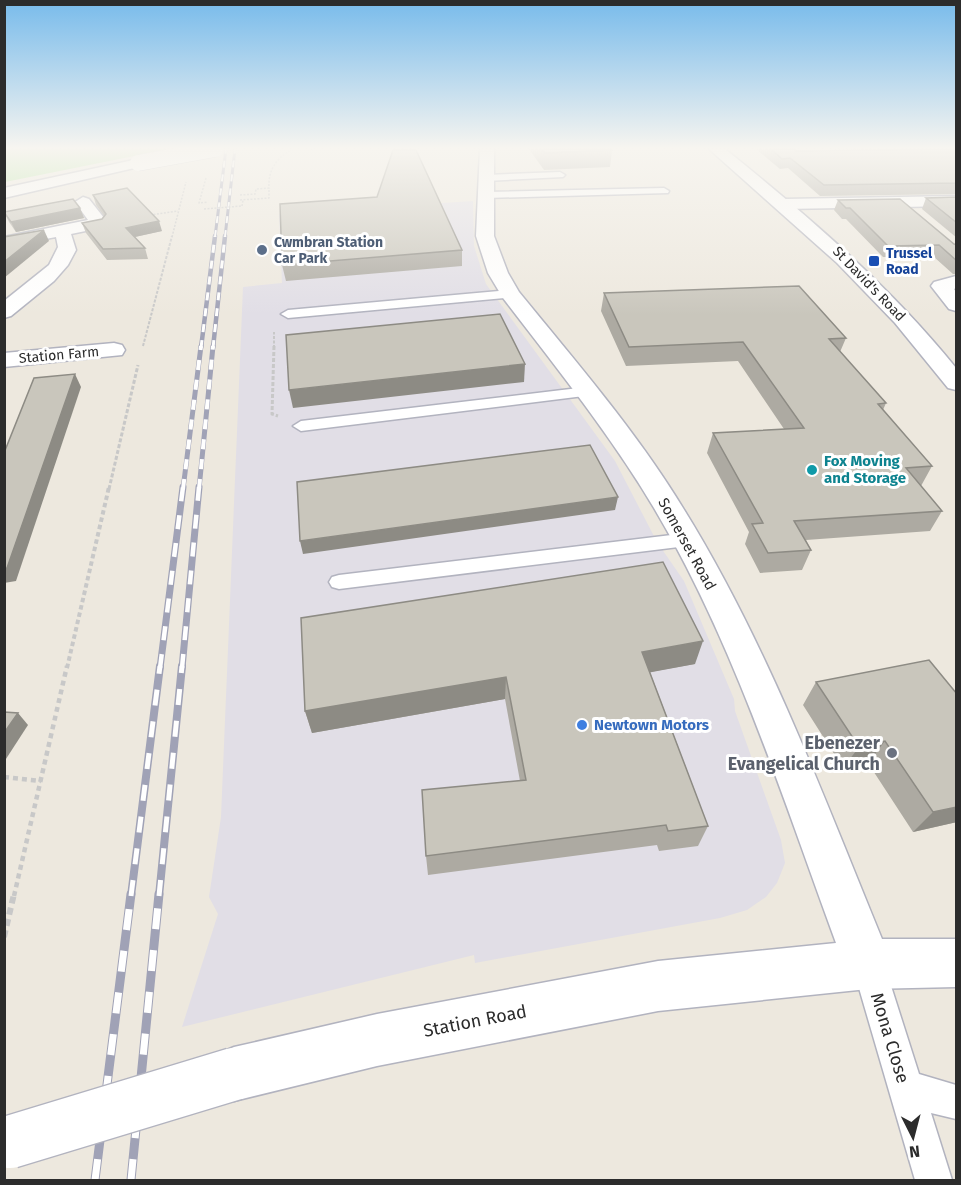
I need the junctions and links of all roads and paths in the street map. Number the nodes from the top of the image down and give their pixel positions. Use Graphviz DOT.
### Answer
graph roads {
  1 [pos="85,204"];
  2 [pos="180,204"];
  3 [pos="205,204"];
  4 [pos="242,204"];
  5 [pos="487,204"];
  6 [pos="784,204"];
  7 [pos="904,204"];
  8 [pos="204,209"];
  9 [pos="178,211"];
  10 [pos="924,222"];
  11 [pos="99,223"];
  12 [pos="61,231"];
  13 [pos="4,242"];
  14 [pos="957,282"];
  15 [pos="510,294"];
  16 [pos="957,305"];
  17 [pos="4,312"];
  18 [pos="288,314"];
  19 [pos="142,349"];
  20 [pos="114,350"];
  21 [pos="4,360"];
  22 [pos="140,360"];
  23 [pos="957,383"];
  24 [pos="587,392"];
  25 [pos="300,426"];
  26 [pos="688,540"];
  27 [pos="339,582"];
  28 [pos="4,777"];
  29 [pos="41,781"];
  30 [pos="4,937"];
  31 [pos="957,963"];
  32 [pos="868,964"];
  33 [pos="905,1088"];
  34 [pos="957,1101"];
  35 [pos="7,1143"];
  36 [pos="934,1180"];
  1 -- 11 [label="street"];
  2 -- 9 [label="path"];
  3 -- 8 [label="path"];
  4 -- 8 [label="path, bridge"];
  5 -- 15 [label="street, Somerset Road"];
  6 -- 23 [label="street, St David's Road"];
  7 -- 10 [label="street"];
  9 -- 11 [label="path"];
  9 -- 19 [label="path"];
  11 -- 12 [label="street"];
  12 -- 13 [label="street"];
  12 -- 17 [label="street"];
  14 -- 16 [label="street"];
  15 -- 18 [label="lane"];
  15 -- 24 [label="street, Somerset Road"];
  18 -- 25 [label="path"];
  20 -- 21 [label="street, Station Farm"];
  22 -- 29 [label="path"];
  24 -- 25 [label="lane"];
  24 -- 26 [label="street, Somerset Road"];
  26 -- 27 [label="lane"];
  26 -- 32 [label="street, Somerset Road"];
  28 -- 29 [label="path"];
  29 -- 30 [label="path"];
  31 -- 32 [label="street, Station Road"];
  32 -- 33 [label="lane, Mona Close"];
  32 -- 35 [label="street, Station Road, bridge"];
  33 -- 34 [label="lane"];
  33 -- 36 [label="lane, Mona Close"];
}
